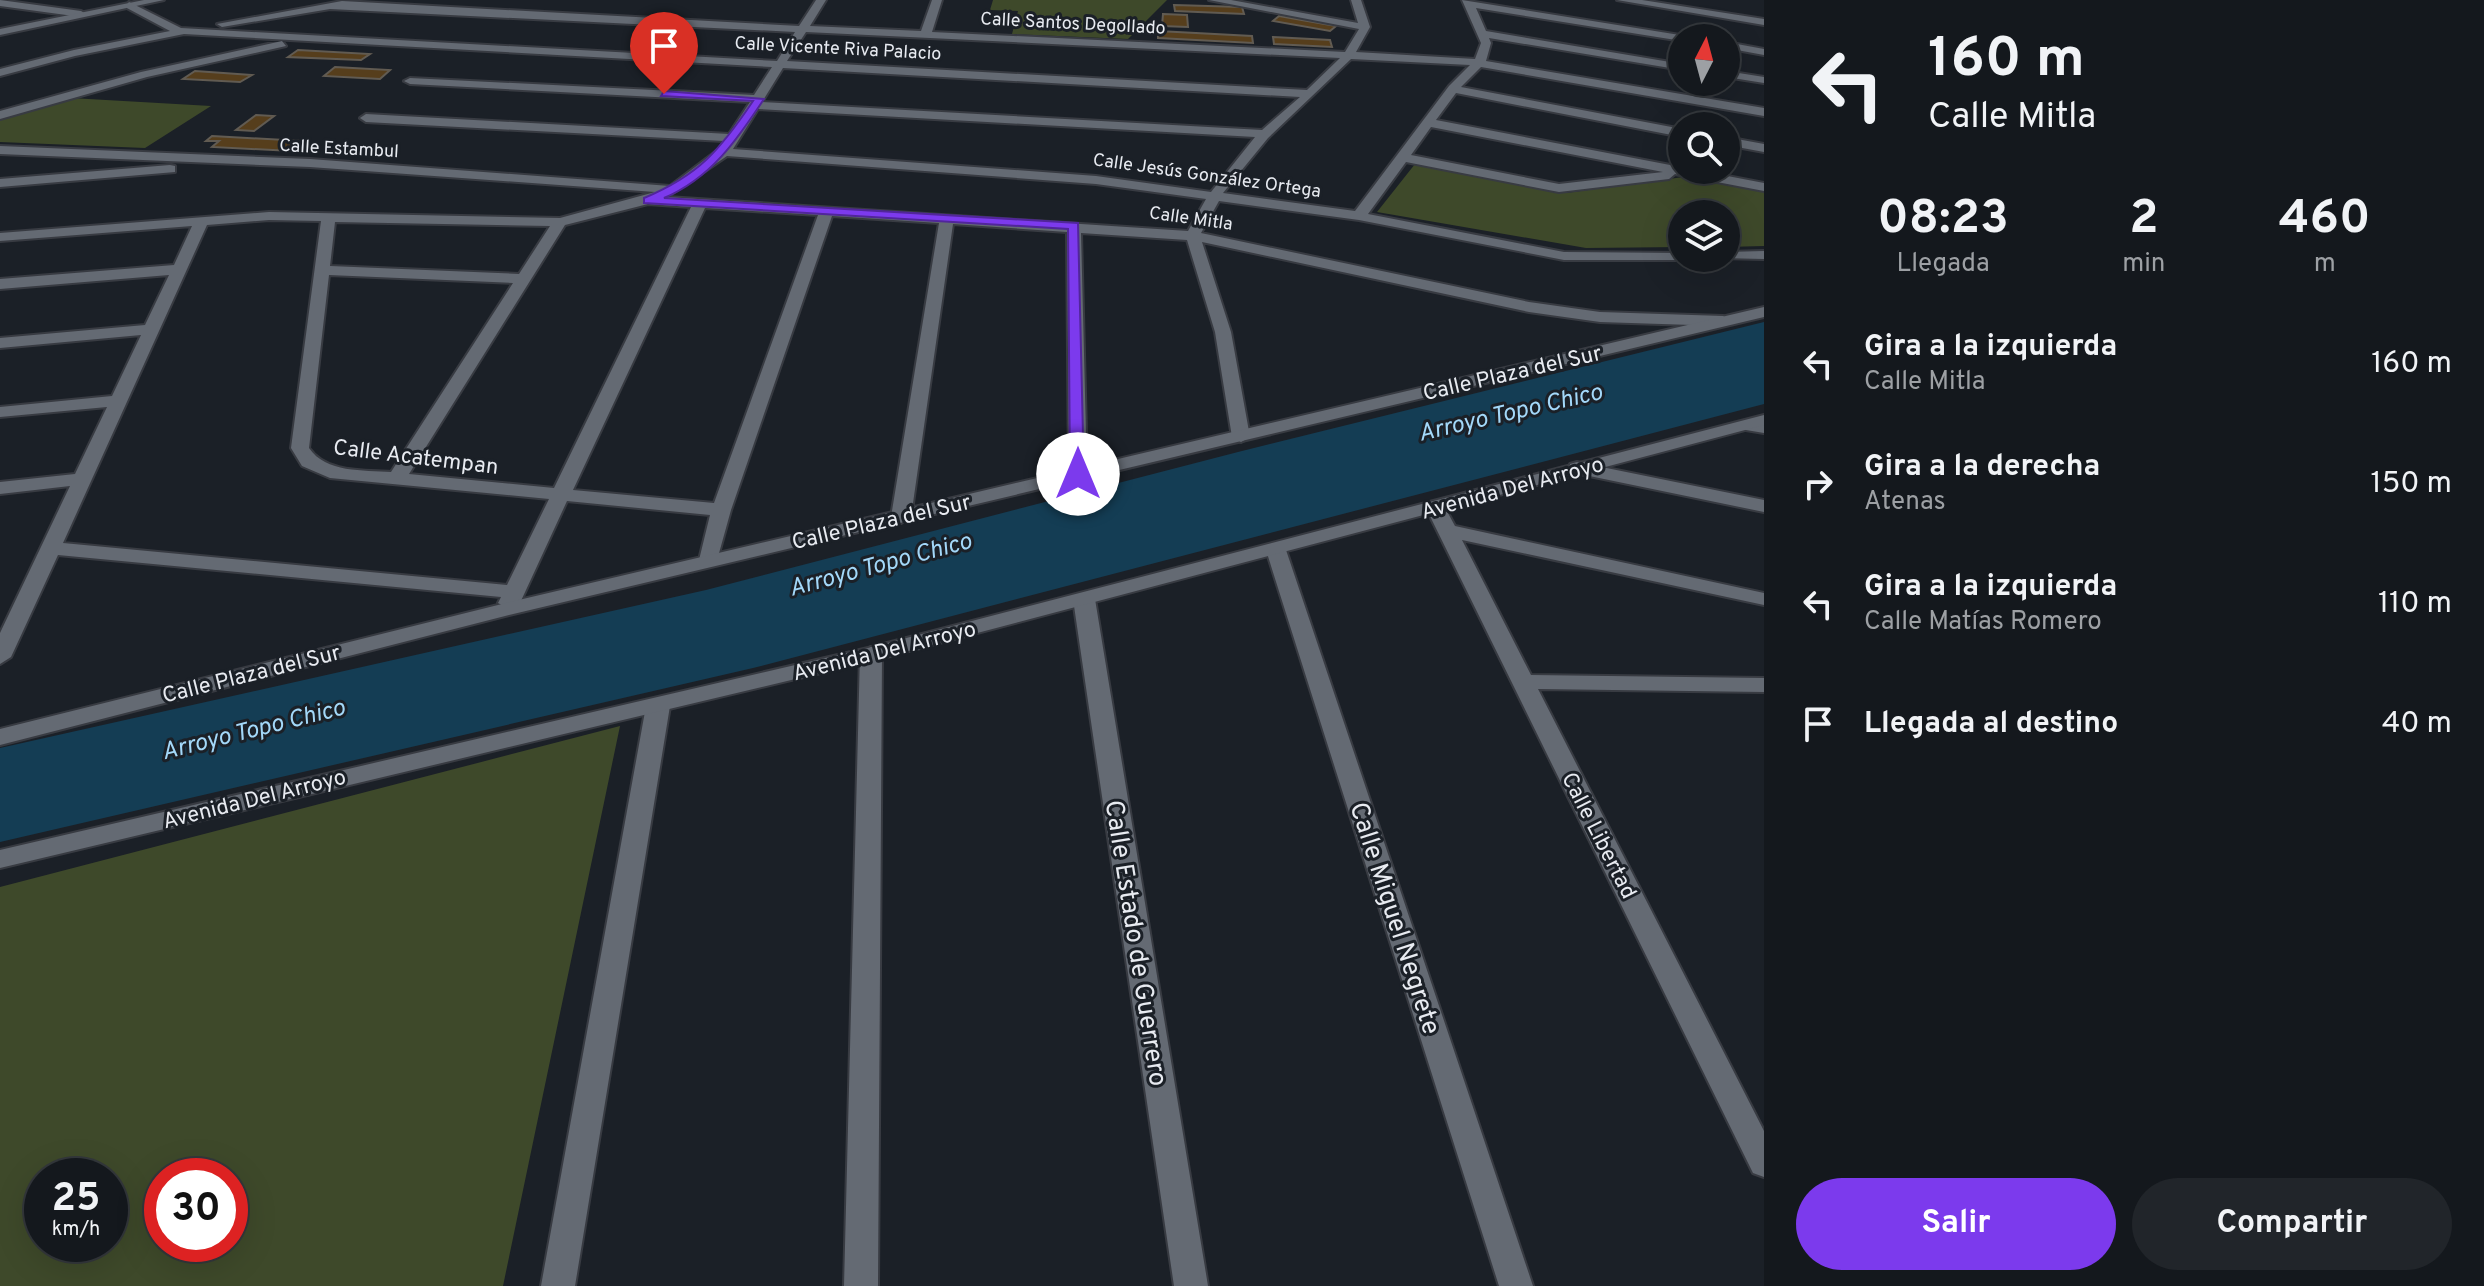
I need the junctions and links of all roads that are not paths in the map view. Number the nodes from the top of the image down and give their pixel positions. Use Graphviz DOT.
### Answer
graph roads {
  1 [pos="159,0"];
  2 [pos="371,0"];
  3 [pos="821,0"];
  4 [pos="937,0"];
  5 [pos="1214,0"];
  6 [pos="1356,0"];
  7 [pos="1622,0"];
  8 [pos="1468,2"];
  9 [pos="0,3"];
  10 [pos="129,5"];
  11 [pos="328,6"];
  12 [pos="81,14"];
  13 [pos="1764,22"];
  14 [pos="1365,27"];
  15 [pos="804,28"];
  16 [pos="179,31"];
  17 [pos="0,32"];
  18 [pos="926,33"];
  19 [pos="1481,33"];
  20 [pos="1668,36"];
  21 [pos="312,37"];
  22 [pos="1740,48"];
  23 [pos="1764,52"];
  24 [pos="1347,55"];
  25 [pos="782,62"];
  26 [pos="1481,62"];
  27 [pos="1668,65"];
  28 [pos="0,73"];
  29 [pos="1740,76"];
  30 [pos="1764,80"];
  31 [pos="410,81"];
  32 [pos="1453,89"];
  33 [pos="1311,94"];
  34 [pos="758,102"];
  35 [pos="1764,112"];
  36 [pos="0,115"];
  37 [pos="366,118"];
  38 [pos="1430,123"];
  39 [pos="1668,130"];
  40 [pos="1265,134"];
  41 [pos="733,138"];
  42 [pos="1740,144"];
  43 [pos="1764,148"];
  44 [pos="0,150"];
  45 [pos="724,152"];
  46 [pos="1406,158"];
  47 [pos="260,161"];
  48 [pos="1668,168"];
  49 [pos="1668,174"];
  50 [pos="1740,182"];
  51 [pos="0,183"];
  52 [pos="1764,187"];
  53 [pos="674,189"];
  54 [pos="1213,193"];
  55 [pos="648,200"];
  56 [pos="700,203"];
  57 [pos="827,210"];
  58 [pos="329,216"];
  59 [pos="1359,216"];
  60 [pos="947,218"];
  61 [pos="202,220"];
  62 [pos="560,222"];
  63 [pos="1074,226"];
  64 [pos="1193,236"];
  65 [pos="0,237"];
  66 [pos="1764,255"];
  67 [pos="1740,256"];
  68 [pos="1668,257"];
  69 [pos="181,269"];
  70 [pos="322,270"];
  71 [pos="524,279"];
  72 [pos="0,284"];
  73 [pos="1764,312"];
  74 [pos="1723,321"];
  75 [pos="154,329"];
  76 [pos="0,343"];
  77 [pos="118,401"];
  78 [pos="0,412"];
  79 [pos="1758,424"];
  80 [pos="1241,437"];
  81 [pos="1577,468"];
  82 [pos="1078,474"];
  83 [pos="81,479"];
  84 [pos="396,479"];
  85 [pos="0,488"];
  86 [pos="559,496"];
  87 [pos="1764,506"];
  88 [pos="1436,508"];
  89 [pos="721,510"];
  90 [pos="901,517"];
  91 [pos="1449,531"];
  92 [pos="52,548"];
  93 [pos="1276,550"];
  94 [pos="709,560"];
  95 [pos="1084,599"];
  96 [pos="1764,599"];
  97 [pos="510,600"];
  98 [pos="871,654"];
  99 [pos="0,657"];
  100 [pos="1523,682"];
  101 [pos="1764,685"];
  102 [pos="658,706"];
  103 [pos="0,737"];
  104 [pos="0,859"];
  105 [pos="1764,1163"];
  106 [pos="558,1286"];
  107 [pos="861,1286"];
  108 [pos="1191,1286"];
  109 [pos="1516,1286"];
  1 -- 10 [label="street"];
  2 -- 11 [label="street"];
  3 -- 15 [label="street"];
  4 -- 18 [label="street"];
  5 -- 14 [label="street"];
  6 -- 14 [label="street"];
  7 -- 13 [label="street"];
  8 -- 19 [label="street"];
  8 -- 20 [label="street"];
  9 -- 12 [label="street"];
  10 -- 12 [label="street"];
  10 -- 16 [label="street, Calle Vicente Riva Palacio"];
  11 -- 15 [label="street, Calle Santos Degollado"];
  11 -- 16 [label="street"];
  12 -- 17 [label="street"];
  14 -- 24 [label="street"];
  15 -- 18 [label="street, Calle Santos Degollado"];
  15 -- 25 [label="street"];
  16 -- 21 [label="street, Calle Vicente Riva Palacio"];
  16 -- 28 [label="street"];
  18 -- 24 [label="street, Calle Santos Degollado"];
  19 -- 26 [label="street"];
  19 -- 27 [label="street"];
  21 -- 25 [label="street, Calle Vicente Riva Palacio"];
  21 -- 36 [label="street"];
  22 -- 23 [label="street"];
  24 -- 26 [label="street, Calle Santos Degollado"];
  24 -- 33 [label="street"];
  25 -- 33 [label="street, Calle Vicente Riva Palacio"];
  25 -- 34 [label="street"];
  26 -- 32 [label="street"];
  26 -- 35 [label="street, Calle Santos Degollado"];
  29 -- 30 [label="street"];
  31 -- 34 [label="street"];
  32 -- 38 [label="street"];
  32 -- 39 [label="street"];
  33 -- 40 [label="street"];
  34 -- 40 [label="street"];
  34 -- 41 [label="street"];
  37 -- 41 [label="street"];
  38 -- 46 [label="street"];
  38 -- 48 [label="street"];
  40 -- 54 [label="street"];
  41 -- 45 [label="street"];
  42 -- 43 [label="street"];
  44 -- 47 [label="street, Calle Estambul"];
  45 -- 53 [label="street"];
  45 -- 54 [label="street, Calle Jesús González Ortega"];
  46 -- 49 [label="street"];
  46 -- 59 [label="street"];
  47 -- 51 [label="street"];
  47 -- 53 [label="street, Calle Estambul"];
  50 -- 52 [label="street"];
  53 -- 55 [label="street"];
  54 -- 59 [label="street, Calle Jesús González Ortega"];
  54 -- 64 [label="street"];
  55 -- 56 [label="street, Calle Mitla"];
  55 -- 62 [label="street"];
  56 -- 57 [label="street, Calle Mitla"];
  56 -- 86 [label="street"];
  57 -- 60 [label="street, Calle Mitla"];
  57 -- 89 [label="street"];
  58 -- 61 [label="street"];
  58 -- 62 [label="street"];
  58 -- 70 [label="street, Calle Acatempan"];
  59 -- 68 [label="street, Calle Jesús González Ortega"];
  60 -- 63 [label="street, Calle Mitla"];
  60 -- 90 [label="street"];
  61 -- 65 [label="street"];
  61 -- 69 [label="street"];
  62 -- 71 [label="street"];
  63 -- 64 [label="street, Calle Mitla"];
  63 -- 82 [label="street"];
  64 -- 74 [label="street, Calle Mitla"];
  64 -- 80 [label="street"];
  66 -- 67 [label="street"];
  69 -- 72 [label="street"];
  69 -- 75 [label="street"];
  70 -- 71 [label="street"];
  70 -- 84 [label="street, Calle Acatempan"];
  71 -- 84 [label="street"];
  73 -- 74 [label="street, Calle Plaza del Sur"];
  74 -- 80 [label="street, Calle Plaza del Sur"];
  75 -- 76 [label="street"];
  75 -- 77 [label="street"];
  77 -- 78 [label="street"];
  77 -- 83 [label="street"];
  79 -- 81 [label="street, Avenida Del Arroyo"];
  80 -- 82 [label="street, Calle Plaza del Sur"];
  81 -- 87 [label="street"];
  81 -- 88 [label="street, Avenida Del Arroyo"];
  82 -- 90 [label="street, Calle Plaza del Sur"];
  83 -- 85 [label="street"];
  83 -- 92 [label="street"];
  84 -- 86 [label="street, Calle Acatempan"];
  86 -- 89 [label="street, Calle Acatempan"];
  86 -- 97 [label="street"];
  88 -- 91 [label="street, Calle Libertad"];
  88 -- 93 [label="street, Avenida Del Arroyo"];
  89 -- 94 [label="street"];
  90 -- 94 [label="street, Calle Plaza del Sur"];
  91 -- 96 [label="street"];
  91 -- 100 [label="street, Calle Libertad"];
  92 -- 97 [label="street"];
  92 -- 99 [label="street"];
  93 -- 95 [label="street, Avenida Del Arroyo"];
  93 -- 109 [label="street, Calle Miguel Negrete"];
  94 -- 97 [label="street, Calle Plaza del Sur"];
  95 -- 98 [label="street, Avenida Del Arroyo"];
  95 -- 108 [label="street, Calle Estado de Guerrero"];
  97 -- 103 [label="street, Calle Plaza del Sur"];
  98 -- 102 [label="street, Avenida Del Arroyo"];
  98 -- 107 [label="street"];
  100 -- 101 [label="street"];
  100 -- 105 [label="street, Calle Libertad"];
  102 -- 104 [label="street, Avenida Del Arroyo"];
  102 -- 106 [label="street"];
}
